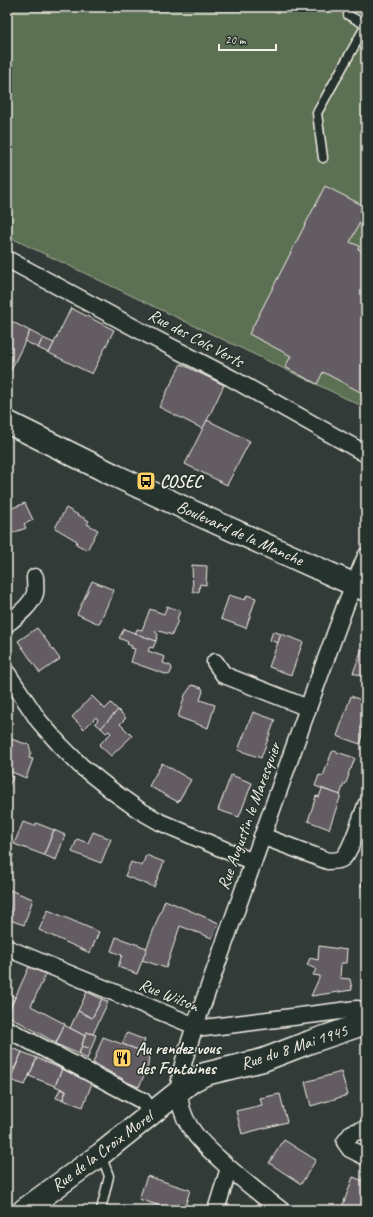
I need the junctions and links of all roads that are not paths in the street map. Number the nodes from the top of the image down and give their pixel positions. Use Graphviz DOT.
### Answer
graph roads {
  1 [pos="348,16"];
  2 [pos="366,25"];
  3 [pos="322,158"];
  4 [pos="7,259"];
  5 [pos="7,422"];
  6 [pos="366,454"];
  7 [pos="366,556"];
  8 [pos="35,577"];
  9 [pos="360,587"];
  10 [pos="7,624"];
  11 [pos="215,662"];
  12 [pos="7,673"];
  13 [pos="308,708"];
  14 [pos="366,805"];
  15 [pos="262,836"];
  16 [pos="252,862"];
  17 [pos="7,948"];
  18 [pos="364,1024"];
  19 [pos="195,1026"];
  20 [pos="7,1029"];
  21 [pos="180,1092"];
  22 [pos="152,1114"];
  23 [pos="366,1129"];
  24 [pos="101,1154"];
  25 [pos="366,1157"];
  26 [pos="230,1168"];
  27 [pos="24,1210"];
  28 [pos="102,1210"];
  29 [pos="216,1210"];
  30 [pos="281,1210"];
  1 -- 2 [label="lane"];
  2 -- 3 [label="lane"];
  4 -- 6 [label="street, Rue des Cols Verts"];
  5 -- 9 [label="main road, Boulevard de la Manche"];
  7 -- 9 [label="street, Rue Augustin le Maresquier"];
  8 -- 10 [label="street"];
  9 -- 13 [label="street, Rue Augustin le Maresquier"];
  11 -- 13 [label="street"];
  12 -- 16 [label="street"];
  13 -- 15 [label="street, Rue Augustin le Maresquier"];
  14 -- 15 [label="street"];
  15 -- 16 [label="street, Rue Augustin le Maresquier"];
  16 -- 19 [label="street, Rue Augustin le Maresquier"];
  17 -- 19 [label="street, Rue Wilson"];
  18 -- 19 [label="street, Rue Wilson"];
  18 -- 21 [label="main road, Rue du 8 Mai 1945"];
  19 -- 21 [label="street, Rue Augustin le Maresquier"];
  20 -- 22 [label="street"];
  21 -- 22 [label="main road, Rue de la Croix Morel"];
  21 -- 26 [label="street, Rue Augustin le Maresquier"];
  22 -- 24 [label="main road, Rue de la Croix Morel"];
  23 -- 25 [label="street"];
  24 -- 27 [label="main road, Rue de la Croix Morel"];
  24 -- 28 [label="lane"];
  26 -- 29 [label="street"];
  26 -- 30 [label="street, Rue Augustin le Maresquier"];
}
